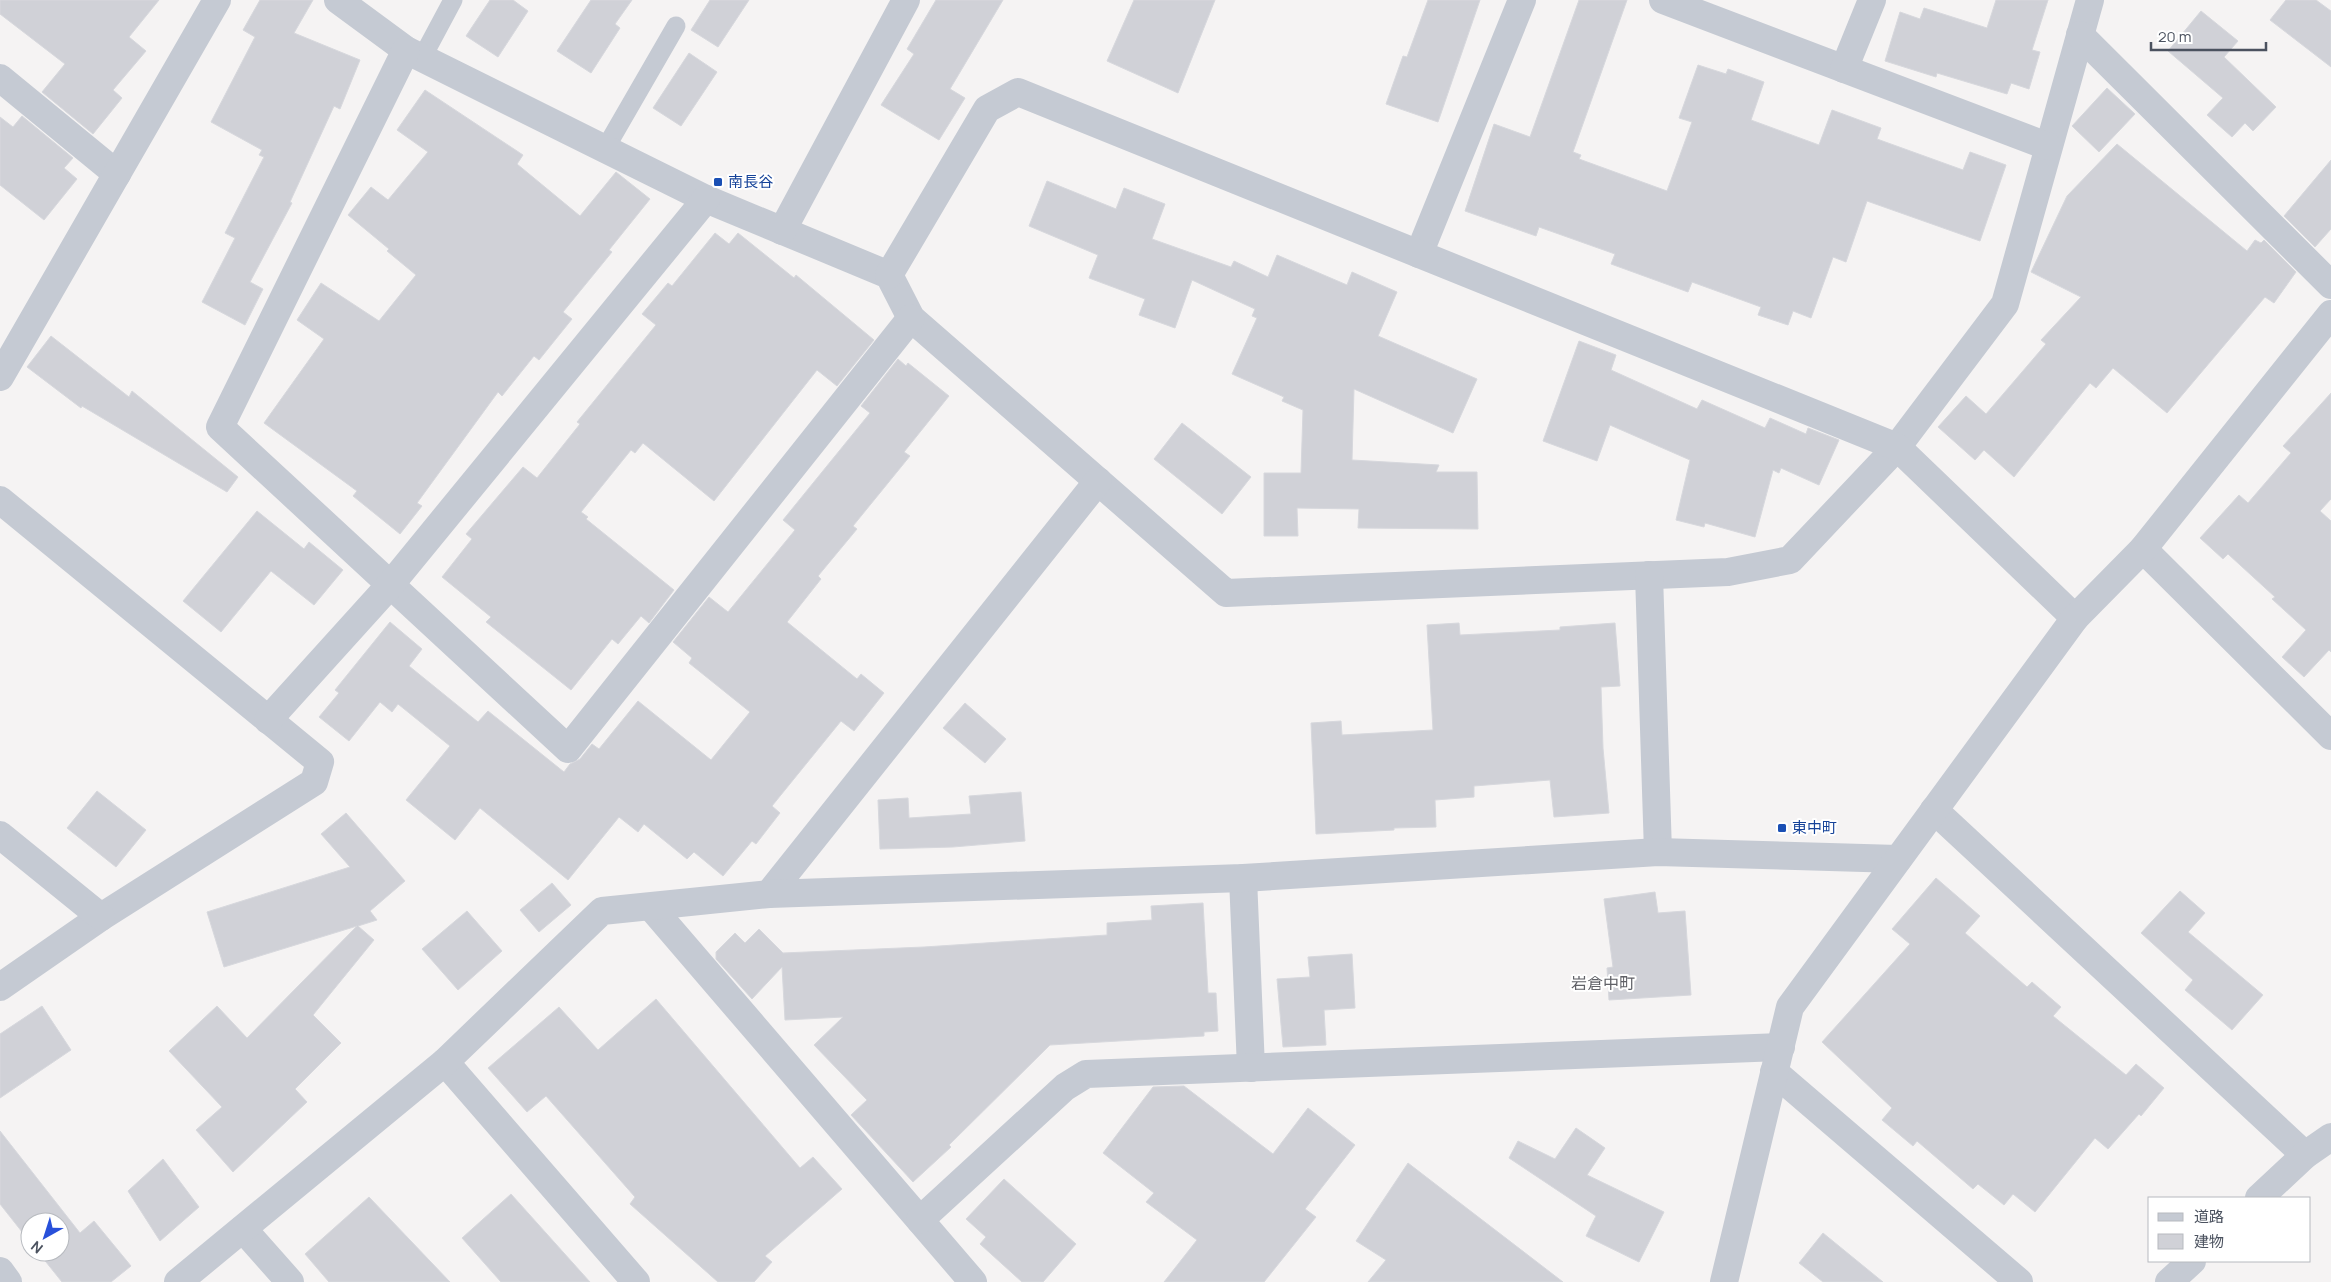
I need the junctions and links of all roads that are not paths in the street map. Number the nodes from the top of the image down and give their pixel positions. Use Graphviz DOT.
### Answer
graph roads {
  1 [pos="217,0"];
  2 [pos="338,0"];
  3 [pos="453,0"];
  4 [pos="906,0"];
  5 [pos="1522,0"];
  6 [pos="1663,0"];
  7 [pos="1872,0"];
  8 [pos="2090,0"];
  9 [pos="676,26"];
  10 [pos="2080,35"];
  11 [pos="414,54"];
  12 [pos="1844,69"];
  13 [pos="0,78"];
  14 [pos="2048,146"];
  15 [pos="605,149"];
  16 [pos="117,174"];
  17 [pos="706,199"];
  18 [pos="782,231"];
  19 [pos="1419,254"];
  20 [pos="889,275"];
  21 [pos="2331,285"];
  22 [pos="2331,314"];
  23 [pos="911,318"];
  24 [pos="0,377"];
  25 [pos="1897,447"];
  26 [pos="1098,481"];
  27 [pos="0,500"];
  28 [pos="2143,549"];
  29 [pos="1649,575"];
  30 [pos="391,584"];
  31 [pos="2075,618"];
  32 [pos="268,720"];
  33 [pos="2331,736"];
  34 [pos="1934,810"];
  35 [pos="0,835"];
  36 [pos="1658,852"];
  37 [pos="1898,859"];
  38 [pos="1243,878"];
  39 [pos="769,894"];
  40 [pos="651,907"];
  41 [pos="100,917"];
  42 [pos="0,987"];
  43 [pos="1778,1059"];
  44 [pos="445,1062"];
  45 [pos="1251,1068"];
  46 [pos="2331,1137"];
  47 [pos="2305,1155"];
  48 [pos="2260,1197"];
  49 [pos="920,1220"];
  50 [pos="243,1229"];
  51 [pos="2191,1262"];
  52 [pos="0,1271"];
  53 [pos="8,1282"];
  54 [pos="178,1282"];
  55 [pos="290,1282"];
  56 [pos="636,1282"];
  57 [pos="973,1282"];
  58 [pos="1724,1282"];
  59 [pos="2019,1282"];
  60 [pos="2169,1282"];
  1 -- 16 [label="street"];
  2 -- 11 [label="street"];
  3 -- 11 [label="lane"];
  4 -- 18 [label="street"];
  5 -- 19 [label="street"];
  6 -- 12 [label="street"];
  7 -- 12 [label="street"];
  8 -- 10 [label="street"];
  9 -- 15 [label="lane"];
  10 -- 14 [label="street"];
  10 -- 21 [label="street"];
  11 -- 15 [label="street"];
  11 -- 30 [label="street"];
  12 -- 14 [label="street"];
  13 -- 16 [label="street"];
  14 -- 25 [label="street"];
  15 -- 17 [label="street"];
  16 -- 24 [label="street"];
  17 -- 18 [label="street"];
  17 -- 30 [label="street"];
  18 -- 20 [label="street"];
  19 -- 20 [label="street"];
  19 -- 25 [label="street"];
  20 -- 23 [label="street"];
  22 -- 28 [label="street"];
  23 -- 26 [label="street"];
  23 -- 30 [label="street"];
  25 -- 29 [label="street"];
  25 -- 31 [label="street"];
  26 -- 29 [label="street"];
  26 -- 39 [label="street"];
  27 -- 32 [label="street"];
  28 -- 31 [label="street"];
  28 -- 33 [label="street"];
  29 -- 36 [label="street"];
  30 -- 32 [label="street"];
  31 -- 34 [label="street"];
  32 -- 41 [label="street"];
  34 -- 37 [label="street"];
  34 -- 47 [label="street"];
  35 -- 41 [label="street"];
  36 -- 37 [label="street"];
  36 -- 38 [label="street"];
  37 -- 43 [label="street"];
  38 -- 39 [label="street"];
  38 -- 45 [label="street"];
  39 -- 40 [label="street"];
  40 -- 44 [label="street"];
  40 -- 49 [label="street"];
  41 -- 42 [label="street"];
  43 -- 45 [label="street"];
  43 -- 58 [label="street"];
  43 -- 59 [label="street"];
  44 -- 50 [label="street"];
  44 -- 56 [label="street"];
  45 -- 49 [label="street"];
  46 -- 47 [label="street"];
  47 -- 48 [label="street"];
  49 -- 57 [label="street"];
  50 -- 54 [label="street"];
  50 -- 55 [label="street"];
  51 -- 60 [label="street"];
  52 -- 53 [label="street"];
}
